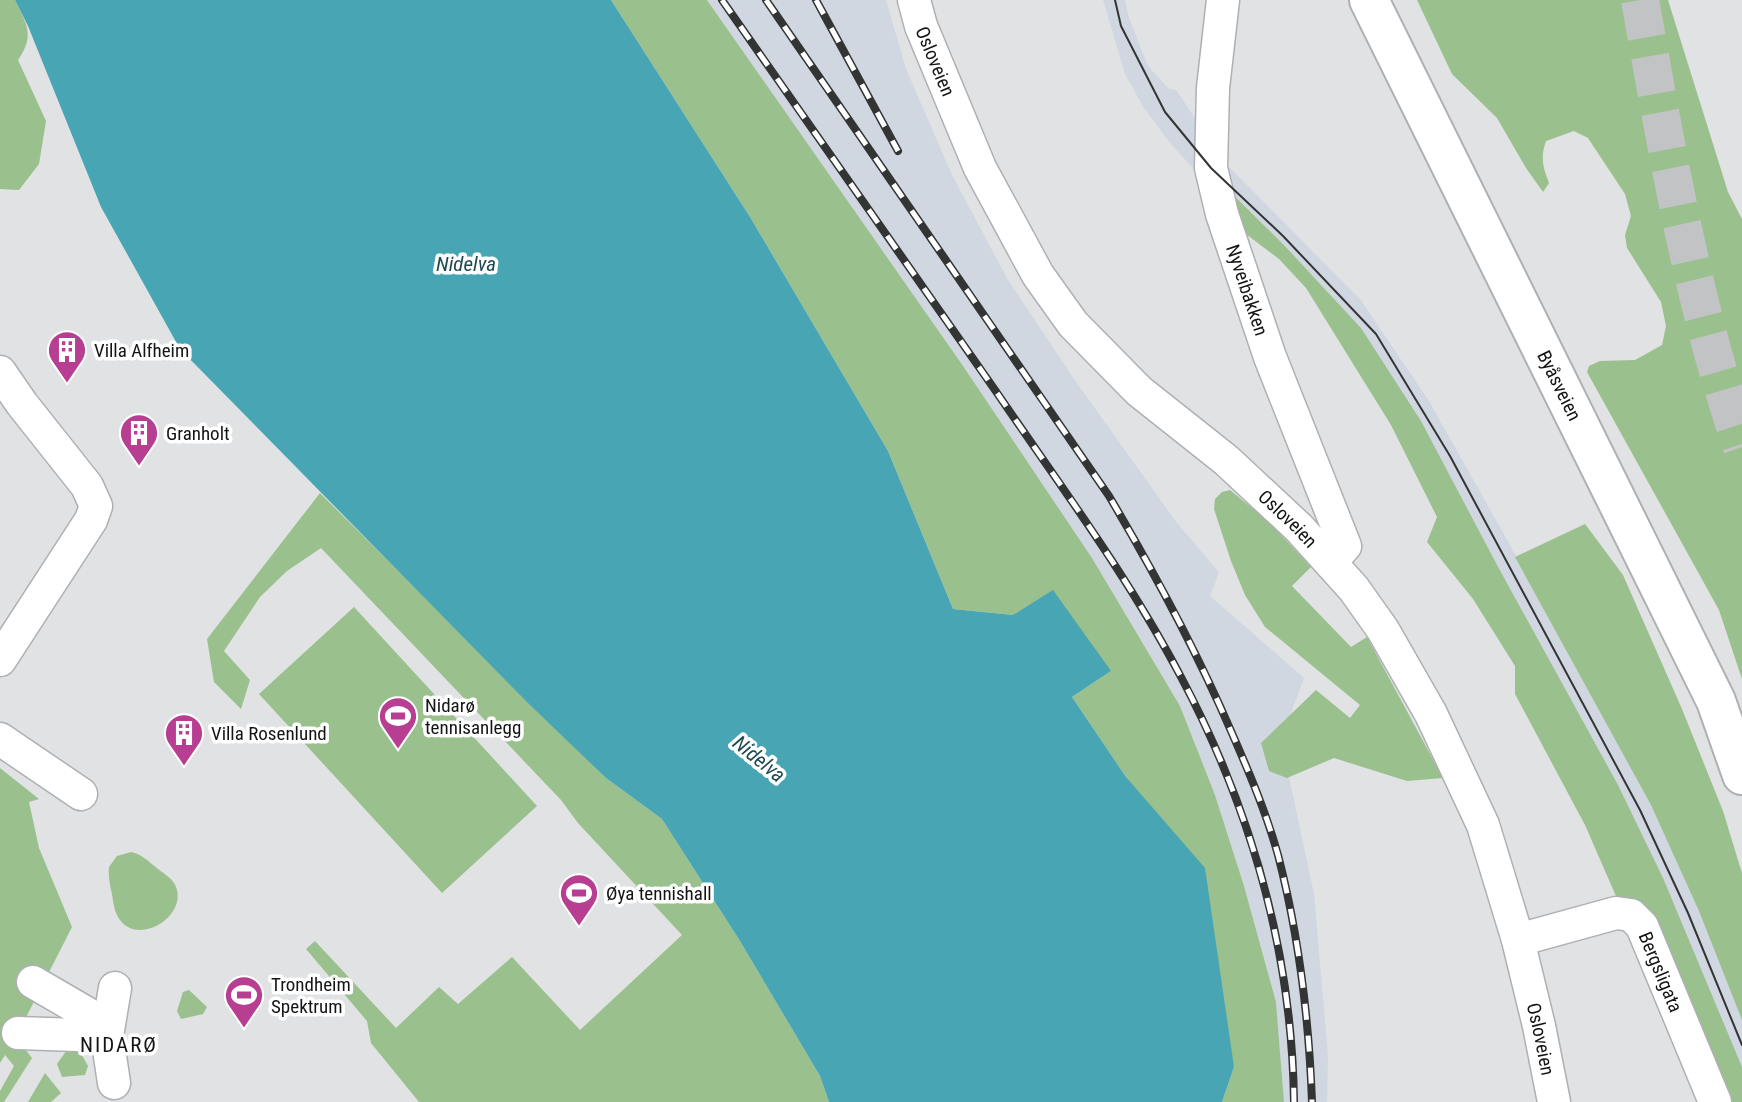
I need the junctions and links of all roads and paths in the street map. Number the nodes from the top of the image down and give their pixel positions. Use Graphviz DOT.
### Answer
graph roads {
  1 [pos="914,0"];
  2 [pos="1223,0"];
  3 [pos="1369,0"];
  4 [pos="0,372"];
  5 [pos="1331,562"];
  6 [pos="0,660"];
  7 [pos="0,738"];
  8 [pos="1742,775"];
  9 [pos="81,794"];
  10 [pos="1518,940"];
  11 [pos="33,982"];
  12 [pos="115,988"];
  13 [pos="18,1033"];
  14 [pos="107,1035"];
  15 [pos="114,1083"];
  16 [pos="1554,1102"];
  17 [pos="1715,1102"];
  1 -- 5 [label="street, Osloveien"];
  2 -- 5 [label="street, Nyveibakken"];
  3 -- 8 [label="main road, Byåsveien"];
  4 -- 6 [label="street"];
  5 -- 10 [label="street, Osloveien"];
  7 -- 9 [label="street"];
  10 -- 16 [label="street, Osloveien"];
  10 -- 17 [label="street, Bergsligata"];
  11 -- 14 [label="street"];
  12 -- 14 [label="street"];
  13 -- 14 [label="street"];
  14 -- 15 [label="street"];
}
